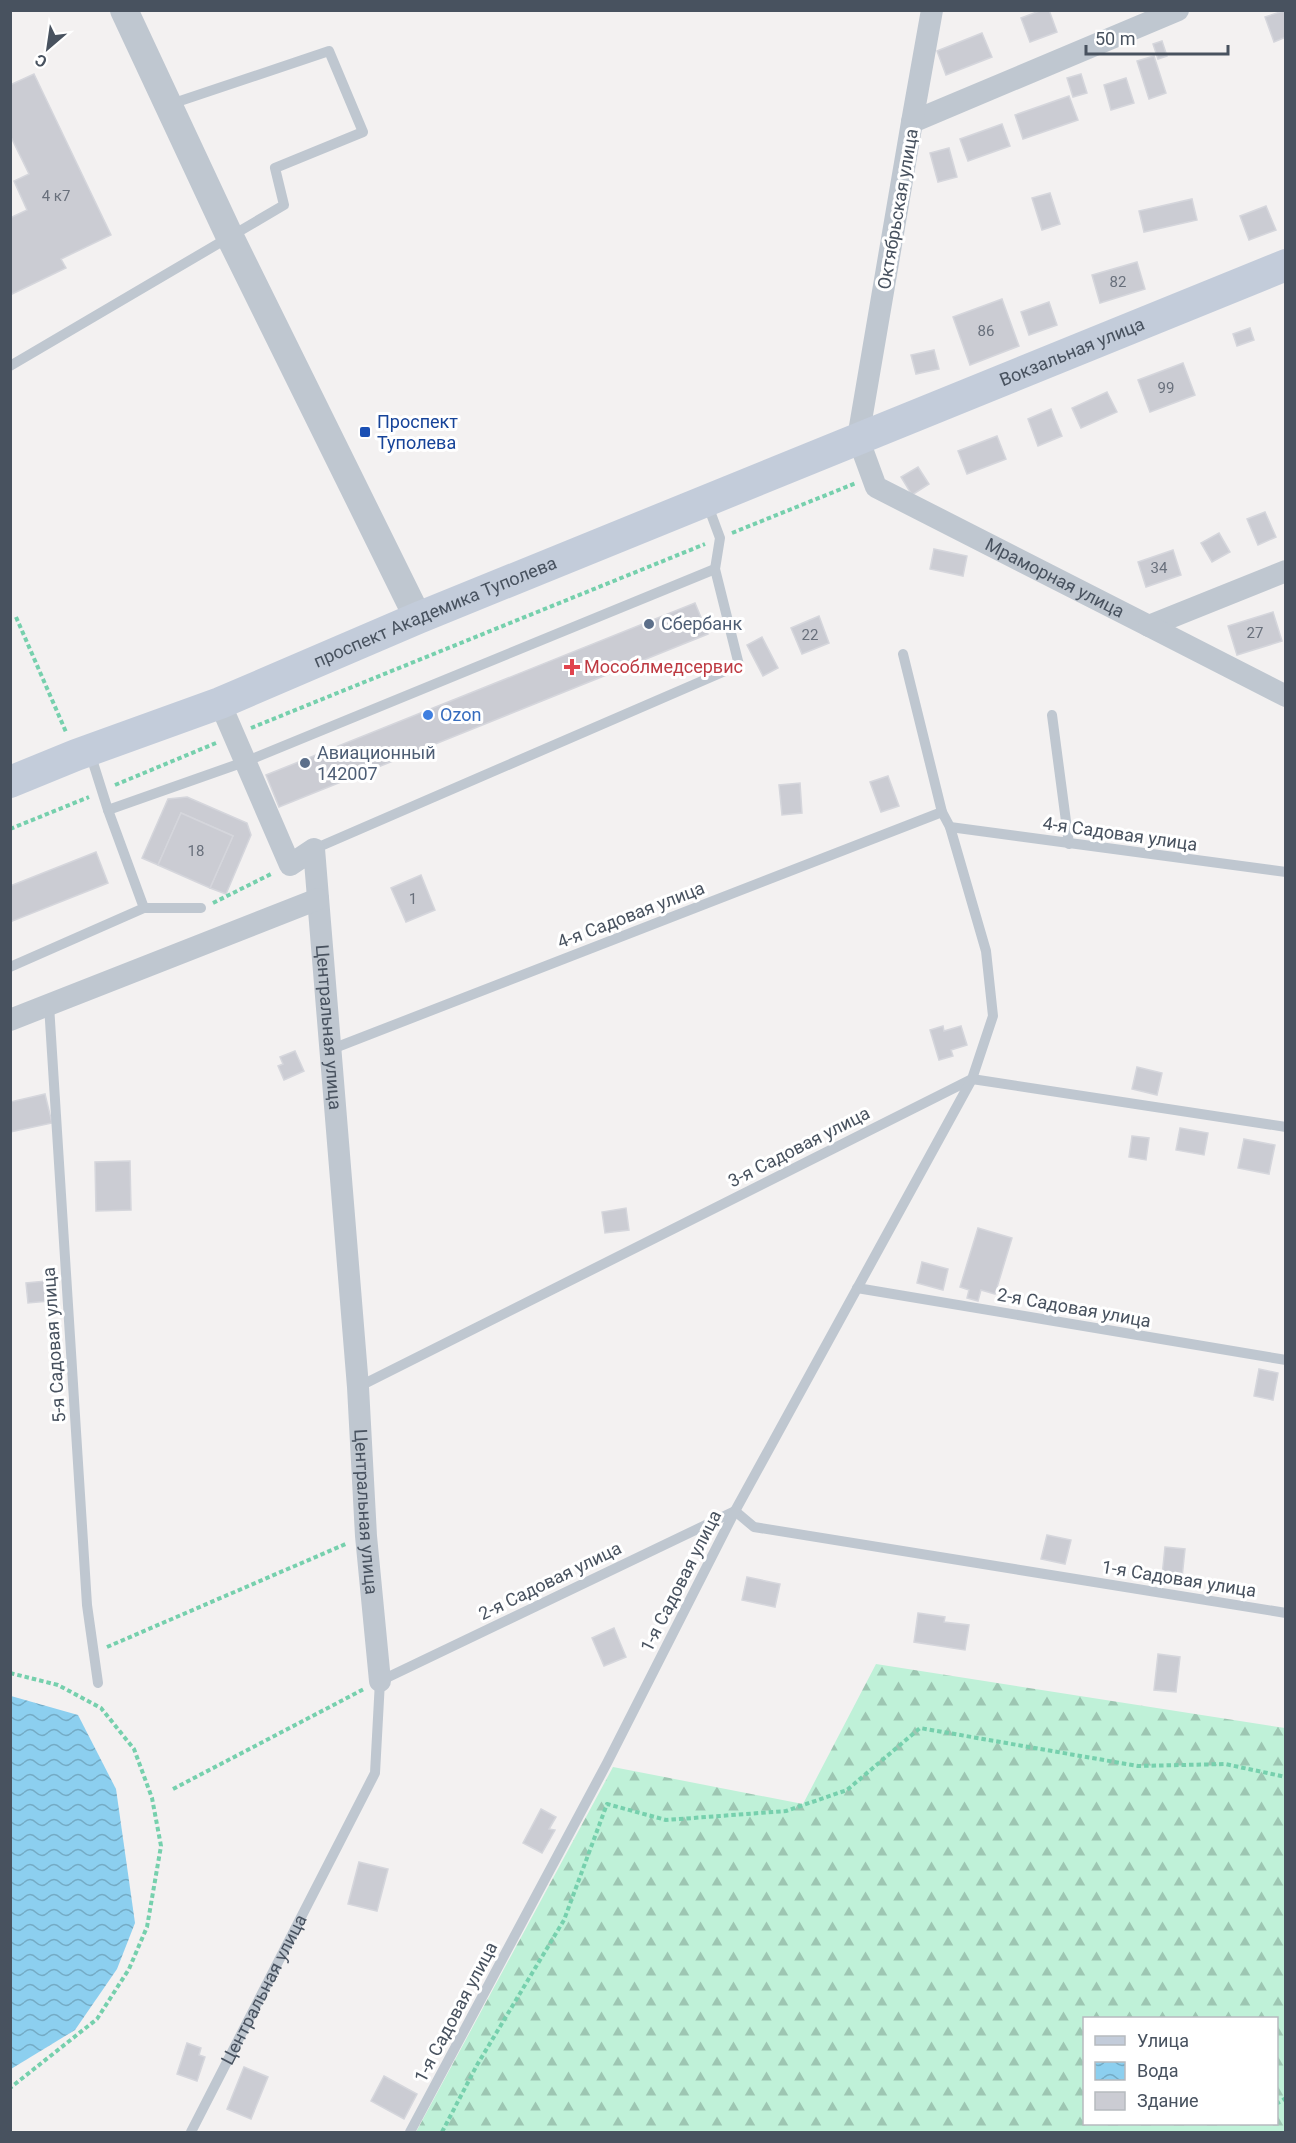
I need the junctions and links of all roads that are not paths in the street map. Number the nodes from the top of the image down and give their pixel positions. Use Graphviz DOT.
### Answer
graph roads {
  1 [pos="124,10"];
  2 [pos="932,10"];
  3 [pos="1178,10"];
  4 [pos="168,105"];
  5 [pos="912,122"];
  6 [pos="230,237"];
  7 [pos="1286,265"];
  8 [pos="10,366"];
  9 [pos="858,438"];
  10 [pos="706,500"];
  11 [pos="715,569"];
  12 [pos="1286,570"];
  13 [pos="418,618"];
  14 [pos="1149,626"];
  15 [pos="903,654"];
  16 [pos="1286,696"];
  17 [pos="220,703"];
  18 [pos="1052,715"];
  19 [pos="78,742"];
  20 [pos="247,761"];
  21 [pos="10,782"];
  22 [pos="108,810"];
  23 [pos="942,812"];
  24 [pos="950,827"];
  25 [pos="1069,844"];
  26 [pos="314,849"];
  27 [pos="1286,872"];
  28 [pos="318,899"];
  29 [pos="144,908"];
  30 [pos="201,908"];
  31 [pos="10,967"];
  32 [pos="49,1004"];
  33 [pos="10,1020"];
  34 [pos="332,1049"];
  35 [pos="972,1079"];
  36 [pos="1286,1127"];
  37 [pos="857,1288"];
  38 [pos="1286,1360"];
  39 [pos="358,1387"];
  40 [pos="735,1511"];
  41 [pos="1286,1613"];
  42 [pos="380,1681"];
  43 [pos="98,1683"];
  44 [pos="191,2133"];
  45 [pos="410,2133"];
  1 -- 4 [label="street"];
  2 -- 5 [label="street"];
  3 -- 5 [label="street, Октябрьская улица"];
  4 -- 6 [label="street"];
  4 -- 6 [label="lane"];
  5 -- 9 [label="street, Октябрьская улица"];
  6 -- 8 [label="lane"];
  6 -- 13 [label="street"];
  7 -- 9 [label="main road, Вокзальная улица"];
  9 -- 10 [label="main road, проспект Академика Туполева"];
  9 -- 14 [label="street, Мраморная улица"];
  10 -- 11 [label="lane"];
  10 -- 13 [label="main road, проспект Академика Туполева"];
  11 -- 20 [label="lane"];
  11 -- 26 [label="lane"];
  12 -- 14 [label="street"];
  13 -- 17 [label="main road, проспект Академика Туполева"];
  14 -- 16 [label="street, Мраморная улица"];
  15 -- 23 [label="lane"];
  17 -- 19 [label="main road, проспект Академика Туполева"];
  17 -- 20 [label="street"];
  18 -- 25 [label="lane"];
  19 -- 21 [label="main road, проспект Академика Туполева"];
  19 -- 22 [label="lane"];
  20 -- 22 [label="lane"];
  20 -- 26 [label="street"];
  22 -- 29 [label="lane"];
  23 -- 24 [label="lane"];
  23 -- 34 [label="lane, 4-я Садовая улица"];
  24 -- 25 [label="lane, 4-я Садовая улица"];
  24 -- 35 [label="lane"];
  25 -- 27 [label="lane, 4-я Садовая улица"];
  26 -- 28 [label="street, Центральная улица"];
  28 -- 32 [label="street"];
  28 -- 34 [label="street, Центральная улица"];
  29 -- 30 [label="lane"];
  29 -- 31 [label="lane"];
  32 -- 33 [label="street"];
  32 -- 43 [label="lane, 5-я Садовая улица"];
  34 -- 39 [label="street, Центральная улица"];
  35 -- 36 [label="lane"];
  35 -- 37 [label="lane"];
  35 -- 39 [label="lane, 3-я Садовая улица"];
  37 -- 38 [label="lane, 2-я Садовая улица"];
  37 -- 40 [label="lane"];
  39 -- 42 [label="street, Центральная улица"];
  40 -- 41 [label="lane, 1-я Садовая улица"];
  40 -- 42 [label="lane, 2-я Садовая улица"];
  40 -- 45 [label="lane, 1-я Садовая улица"];
  42 -- 44 [label="lane, Центральная улица"];
}
